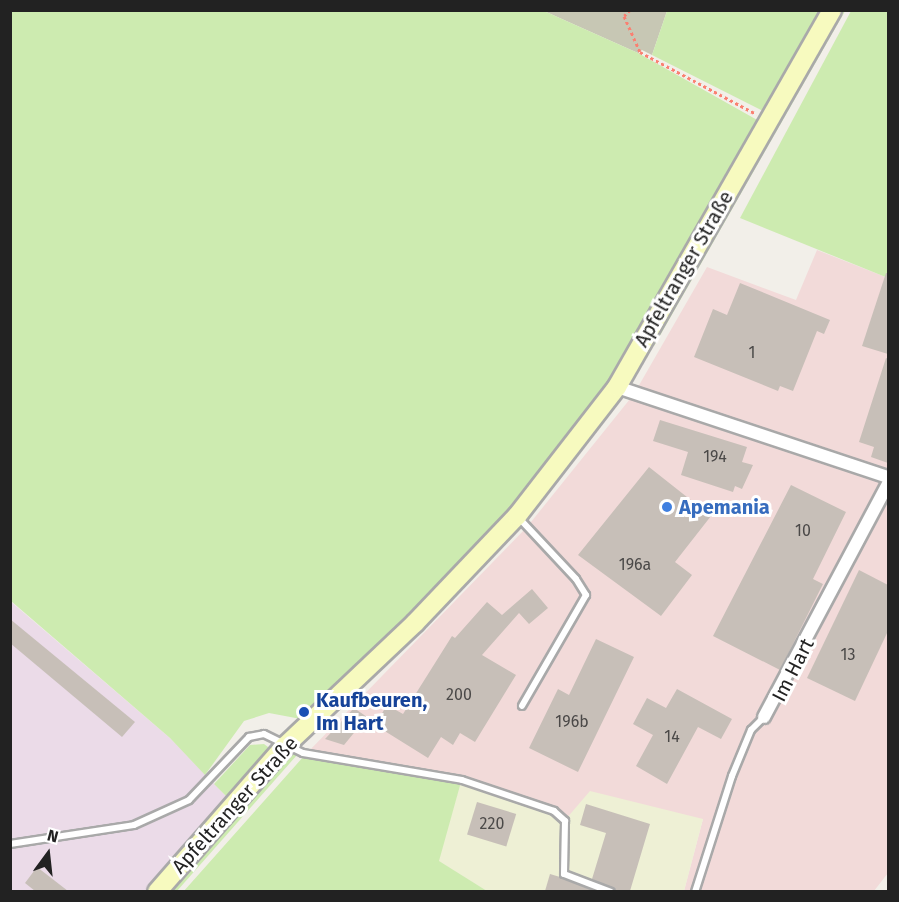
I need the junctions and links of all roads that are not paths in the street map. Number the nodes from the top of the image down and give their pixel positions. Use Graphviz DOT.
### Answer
graph roads {
  1 [pos="832,10"];
  2 [pos="616,387"];
  3 [pos="888,477"];
  4 [pos="888,484"];
  5 [pos="517,516"];
  6 [pos="522,706"];
  7 [pos="764,717"];
  8 [pos="285,746"];
  9 [pos="10,844"];
  10 [pos="158,891"];
  11 [pos="611,891"];
  12 [pos="695,891"];
  1 -- 2 [label="street, Apfeltranger Straße"];
  2 -- 3 [label="street"];
  2 -- 5 [label="street, Apfeltranger Straße"];
  4 -- 7 [label="street, Im Hart"];
  5 -- 6 [label="lane"];
  5 -- 8 [label="street, Apfeltranger Straße"];
  7 -- 12 [label="lane, Im Hart"];
  8 -- 9 [label="lane"];
  8 -- 10 [label="street, Apfeltranger Straße"];
  8 -- 11 [label="lane"];
}
